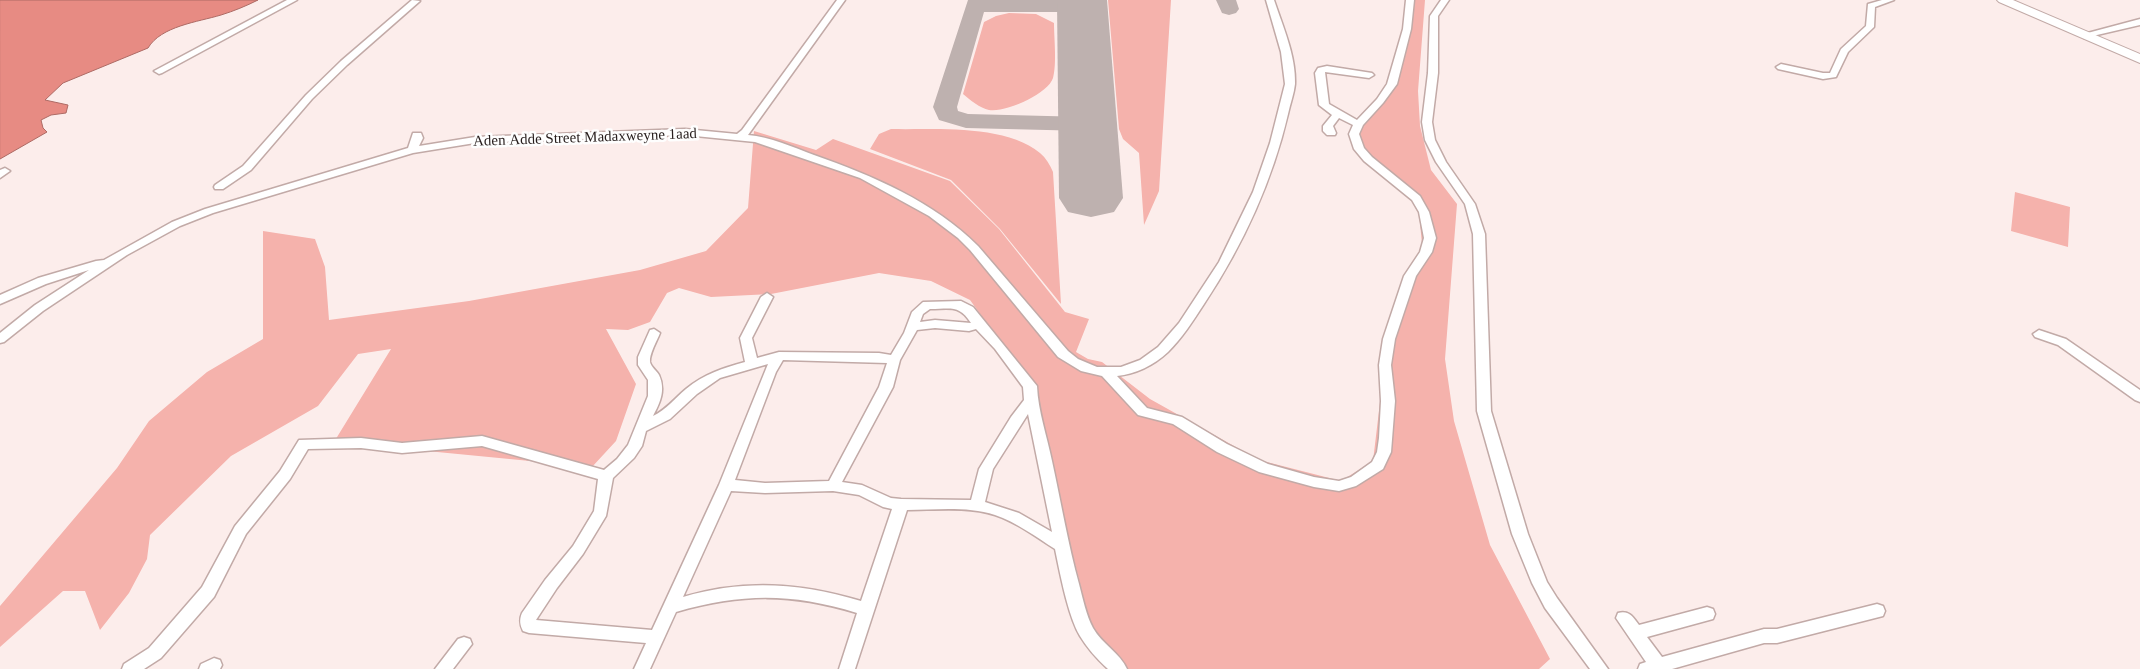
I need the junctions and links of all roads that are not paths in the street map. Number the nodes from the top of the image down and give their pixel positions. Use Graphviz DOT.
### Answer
graph roads {
  1 [pos="293,0"];
  2 [pos="841,0"];
  3 [pos="1270,0"];
  4 [pos="1410,0"];
  5 [pos="1445,0"];
  6 [pos="1890,0"];
  7 [pos="2003,0"];
  8 [pos="2013,0"];
  9 [pos="416,1"];
  10 [pos="2140,22"];
  11 [pos="2087,34"];
  12 [pos="2140,55"];
  13 [pos="2140,59"];
  14 [pos="1780,66"];
  15 [pos="159,72"];
  16 [pos="1369,75"];
  17 [pos="1338,114"];
  18 [pos="1358,124"];
  19 [pos="1331,133"];
  20 [pos="417,135"];
  21 [pos="738,137"];
  22 [pos="412,150"];
  23 [pos="219,187"];
  24 [pos="123,253"];
  25 [pos="767,298"];
  26 [pos="0,300"];
  27 [pos="979,326"];
  28 [pos="912,328"];
  29 [pos="654,333"];
  30 [pos="2039,334"];
  31 [pos="0,340"];
  32 [pos="779,356"];
  33 [pos="894,360"];
  34 [pos="752,362"];
  35 [pos="1108,373"];
  36 [pos="2140,397"];
  37 [pos="1031,401"];
  38 [pos="641,428"];
  39 [pos="606,476"];
  40 [pos="726,485"];
  41 [pos="833,486"];
  42 [pos="901,505"];
  43 [pos="977,506"];
  44 [pos="1062,546"];
  45 [pos="669,607"];
  46 [pos="866,609"];
  47 [pos="1877,611"];
  48 [pos="1707,614"];
  49 [pos="1624,618"];
  50 [pos="1636,633"];
  51 [pos="656,637"];
  52 [pos="464,644"];
  53 [pos="1653,667"];
  54 [pos="130,669"];
  55 [pos="443,669"];
  56 [pos="642,669"];
  57 [pos="847,669"];
  58 [pos="1119,669"];
  59 [pos="1600,669"];
  1 -- 15 [label="street"];
  2 -- 21 [label="street"];
  3 -- 35 [label="street, Aden Adde Street Madaxweyne 1aad"];
  4 -- 18 [label="street"];
  5 -- 59 [label="street"];
  6 -- 14 [label="street"];
  7 -- 11 [label="main road"];
  8 -- 11 [label="main road"];
  9 -- 23 [label="street"];
  10 -- 11 [label="street"];
  11 -- 12 [label="main road"];
  11 -- 13 [label="main road"];
  16 -- 17 [label="street"];
  17 -- 18 [label="street"];
  17 -- 19 [label="street"];
  18 -- 35 [label="street"];
  20 -- 22 [label="street"];
  21 -- 22 [label="street, Aden Adde Street Madaxweyne 1aad"];
  21 -- 35 [label="street, Aden Adde Street Madaxweyne 1aad"];
  22 -- 24 [label="street, Aden Adde Street Madaxweyne 1aad"];
  24 -- 26 [label="street"];
  24 -- 31 [label="street, Aden Adde Street Madaxweyne 1aad"];
  25 -- 34 [label="street"];
  27 -- 28 [label="street"];
  27 -- 28 [label="street"];
  27 -- 37 [label="street"];
  28 -- 33 [label="street"];
  29 -- 38 [label="street"];
  30 -- 36 [label="street"];
  32 -- 33 [label="street"];
  32 -- 34 [label="street"];
  32 -- 40 [label="street"];
  33 -- 41 [label="street"];
  34 -- 38 [label="street"];
  37 -- 43 [label="street"];
  37 -- 44 [label="street"];
  38 -- 39 [label="street"];
  39 -- 51 [label="street"];
  39 -- 54 [label="street"];
  40 -- 41 [label="street"];
  40 -- 45 [label="street"];
  41 -- 42 [label="street"];
  42 -- 43 [label="street"];
  42 -- 46 [label="street"];
  43 -- 44 [label="street"];
  44 -- 58 [label="street"];
  45 -- 46 [label="street"];
  45 -- 51 [label="street"];
  46 -- 57 [label="street"];
  47 -- 53 [label="street"];
  48 -- 50 [label="street"];
  49 -- 50 [label="street"];
  50 -- 53 [label="street"];
  51 -- 56 [label="street"];
  52 -- 55 [label="street"];
}
